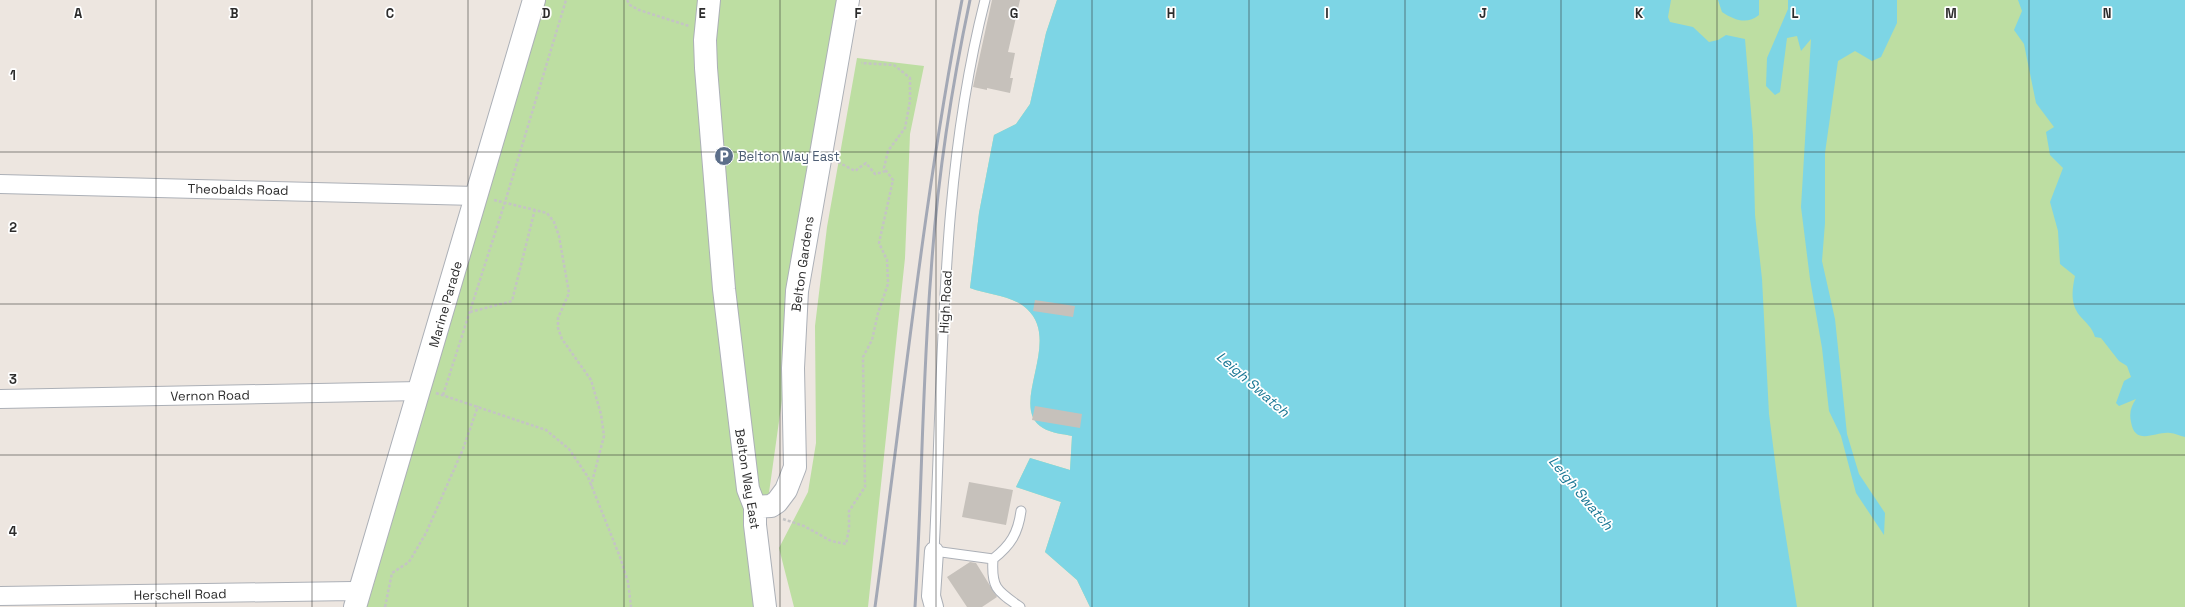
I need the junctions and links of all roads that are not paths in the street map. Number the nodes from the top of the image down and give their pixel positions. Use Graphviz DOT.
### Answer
graph roads {
  1 [pos="534,0"];
  2 [pos="709,0"];
  3 [pos="848,0"];
  4 [pos="985,0"];
  5 [pos="0,184"];
  6 [pos="476,196"];
  7 [pos="420,391"];
  8 [pos="0,399"];
  9 [pos="755,507"];
  10 [pos="1021,511"];
  11 [pos="934,551"];
  12 [pos="993,559"];
  13 [pos="0,596"];
  14 [pos="357,600"];
  15 [pos="765,603"];
  16 [pos="934,607"];
  17 [pos="1020,607"];
  1 -- 6 [label="street, Marine Parade"];
  2 -- 9 [label="street, Belton Way East"];
  3 -- 9 [label="street, Belton Gardens"];
  4 -- 11 [label="lane, High Road"];
  5 -- 6 [label="street, Theobalds Road"];
  6 -- 7 [label="street, Marine Parade"];
  7 -- 8 [label="street, Vernon Road"];
  7 -- 14 [label="street, Marine Parade"];
  9 -- 15 [label="street, Belton Way East"];
  10 -- 12 [label="lane"];
  11 -- 12 [label="lane"];
  11 -- 16 [label="street, High Road"];
  12 -- 17 [label="lane"];
  13 -- 14 [label="street, Herschell Road"];
}
